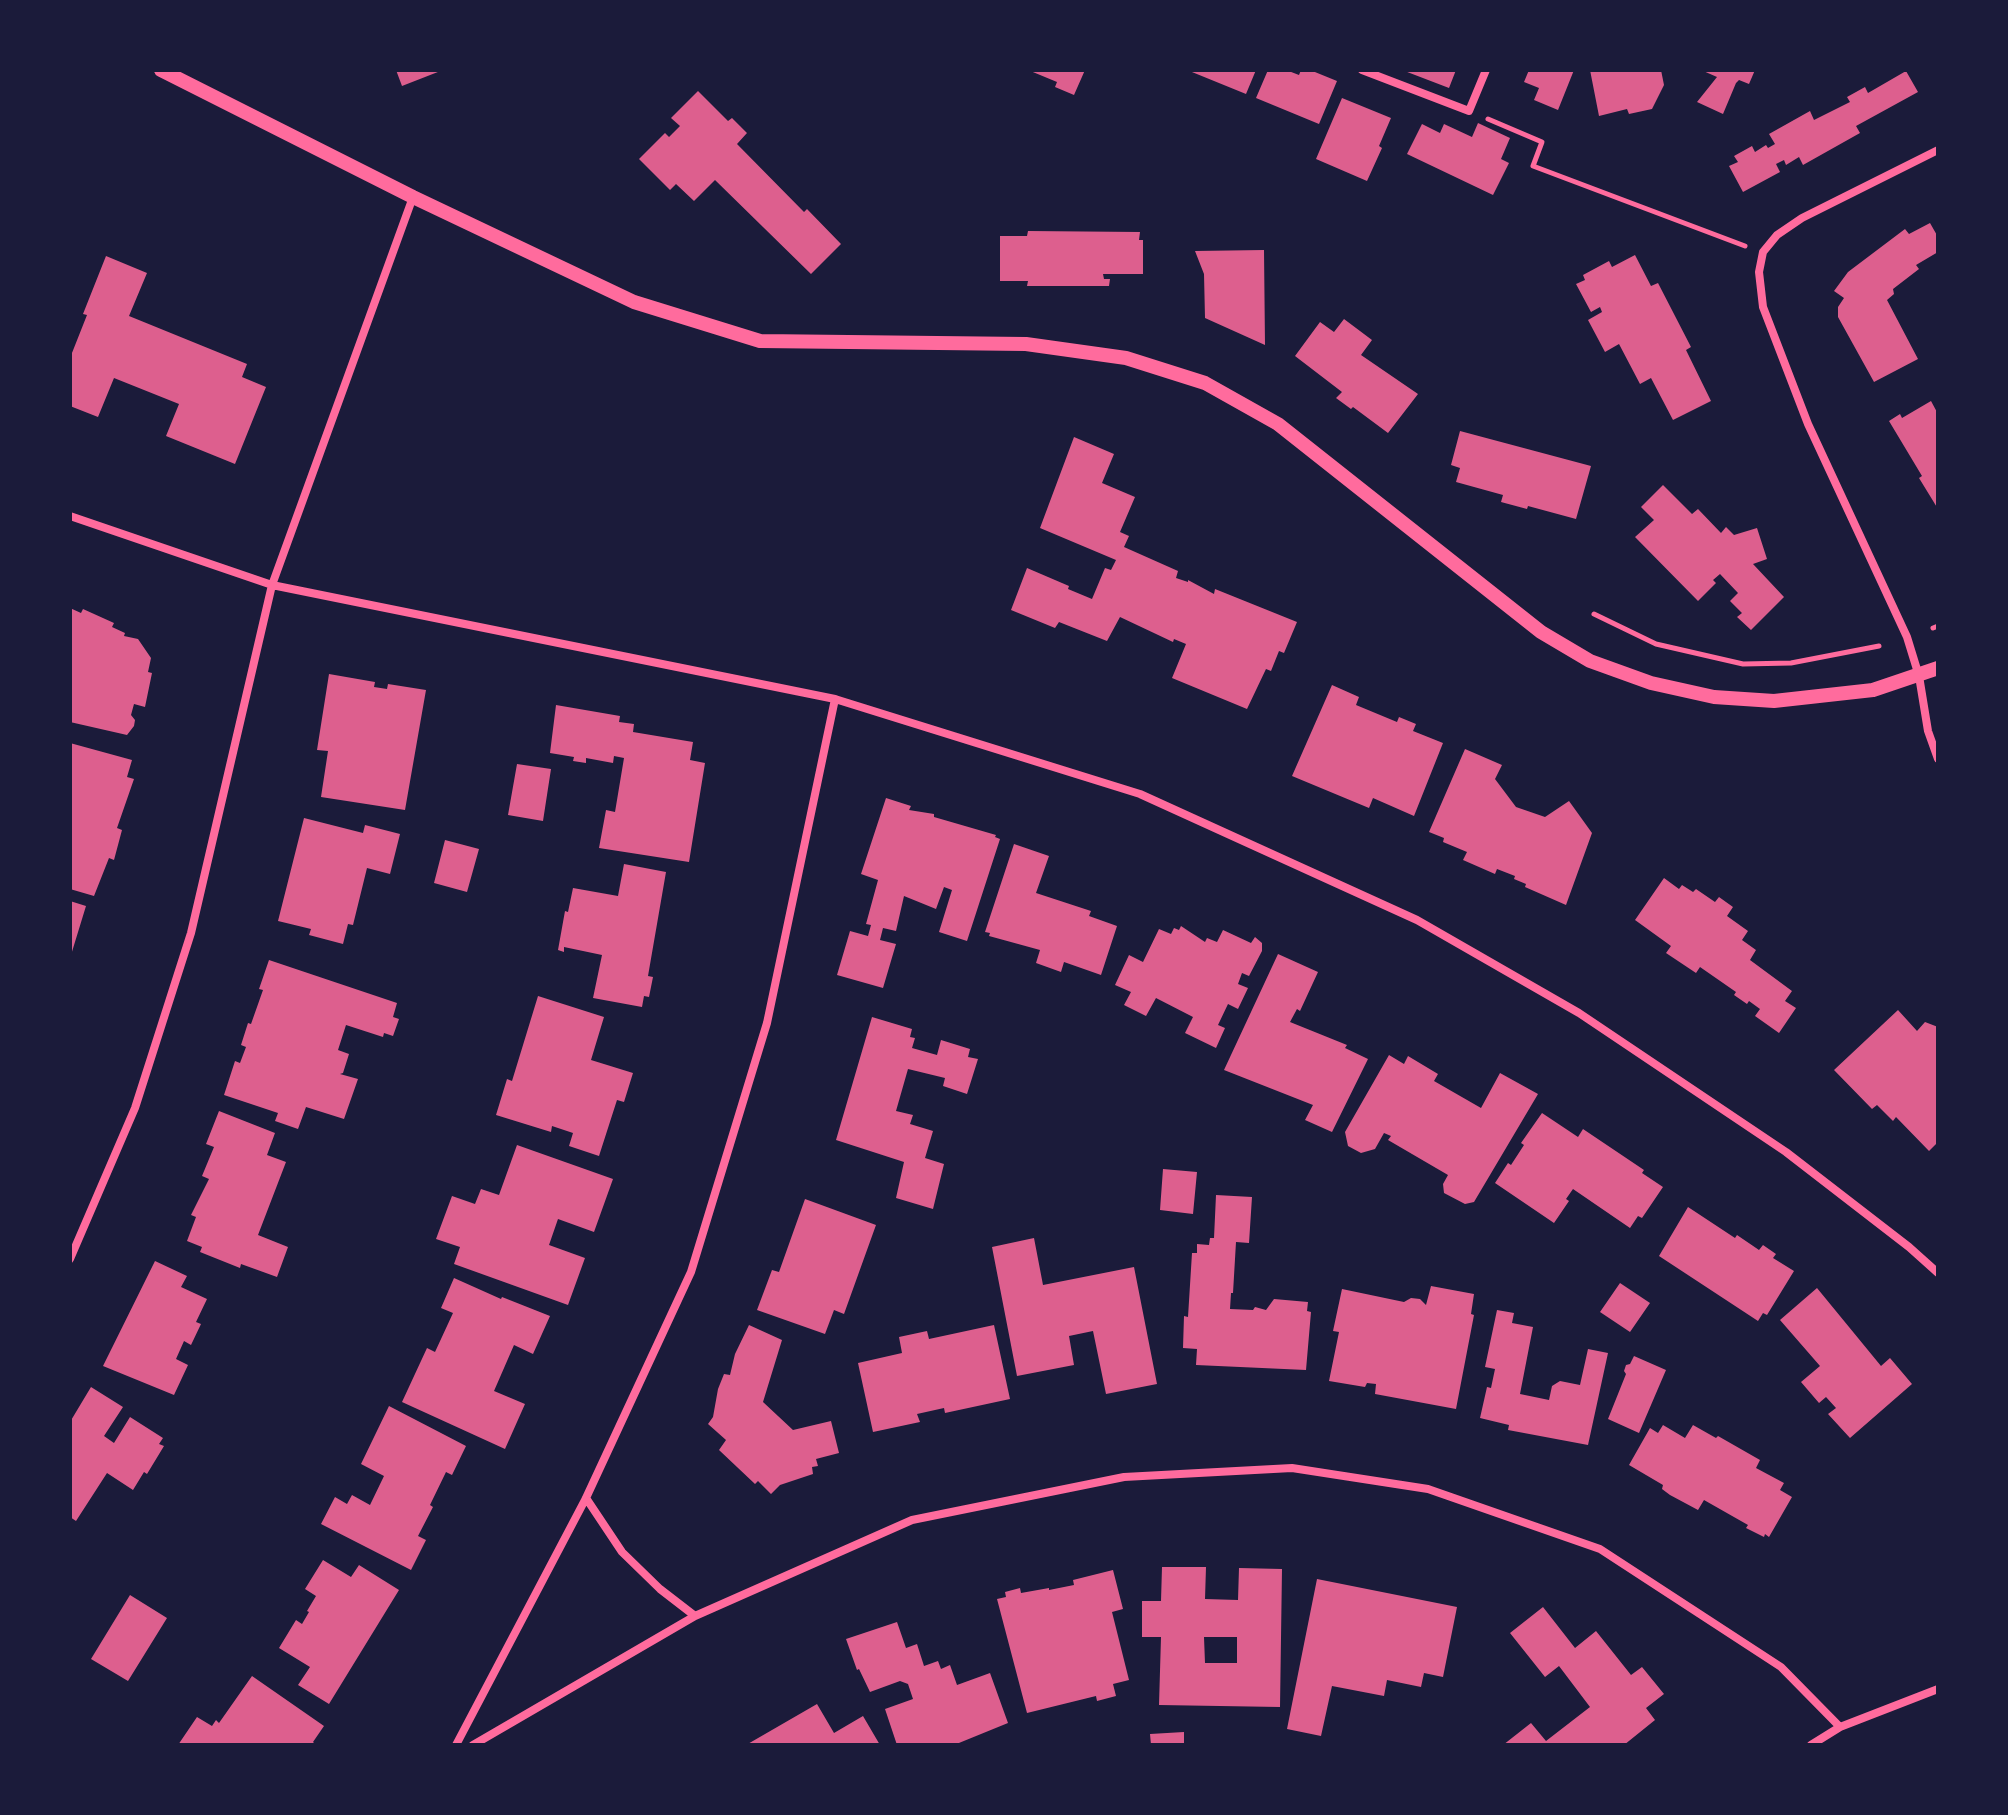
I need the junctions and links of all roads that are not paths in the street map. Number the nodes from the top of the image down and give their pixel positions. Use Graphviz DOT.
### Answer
graph roads {
  1 [pos="161,70"];
  2 [pos="1362,70"];
  3 [pos="1486,70"];
  4 [pos="1938,150"];
  5 [pos="413,197"];
  6 [pos="70,516"];
  7 [pos="272,585"];
  8 [pos="1938,668"];
  9 [pos="1919,676"];
  10 [pos="835,699"];
  11 [pos="1938,759"];
  12 [pos="70,1259"];
  13 [pos="1938,1273"];
  14 [pos="586,1498"];
  15 [pos="695,1616"];
  16 [pos="1938,1689"];
  17 [pos="1840,1727"];
  18 [pos="456,1745"];
  19 [pos="473,1745"];
  20 [pos="1811,1745"];
  1 -- 5 [label="street"];
  2 -- 3 [label="street"];
  4 -- 9 [label="street"];
  5 -- 7 [label="street"];
  5 -- 9 [label="street"];
  6 -- 7 [label="street"];
  7 -- 10 [label="street"];
  7 -- 12 [label="street"];
  8 -- 9 [label="street"];
  9 -- 11 [label="street"];
  10 -- 13 [label="street"];
  10 -- 14 [label="street"];
  14 -- 15 [label="street"];
  14 -- 18 [label="street"];
  15 -- 17 [label="street"];
  15 -- 19 [label="street"];
  16 -- 17 [label="street"];
  17 -- 20 [label="street"];
}
